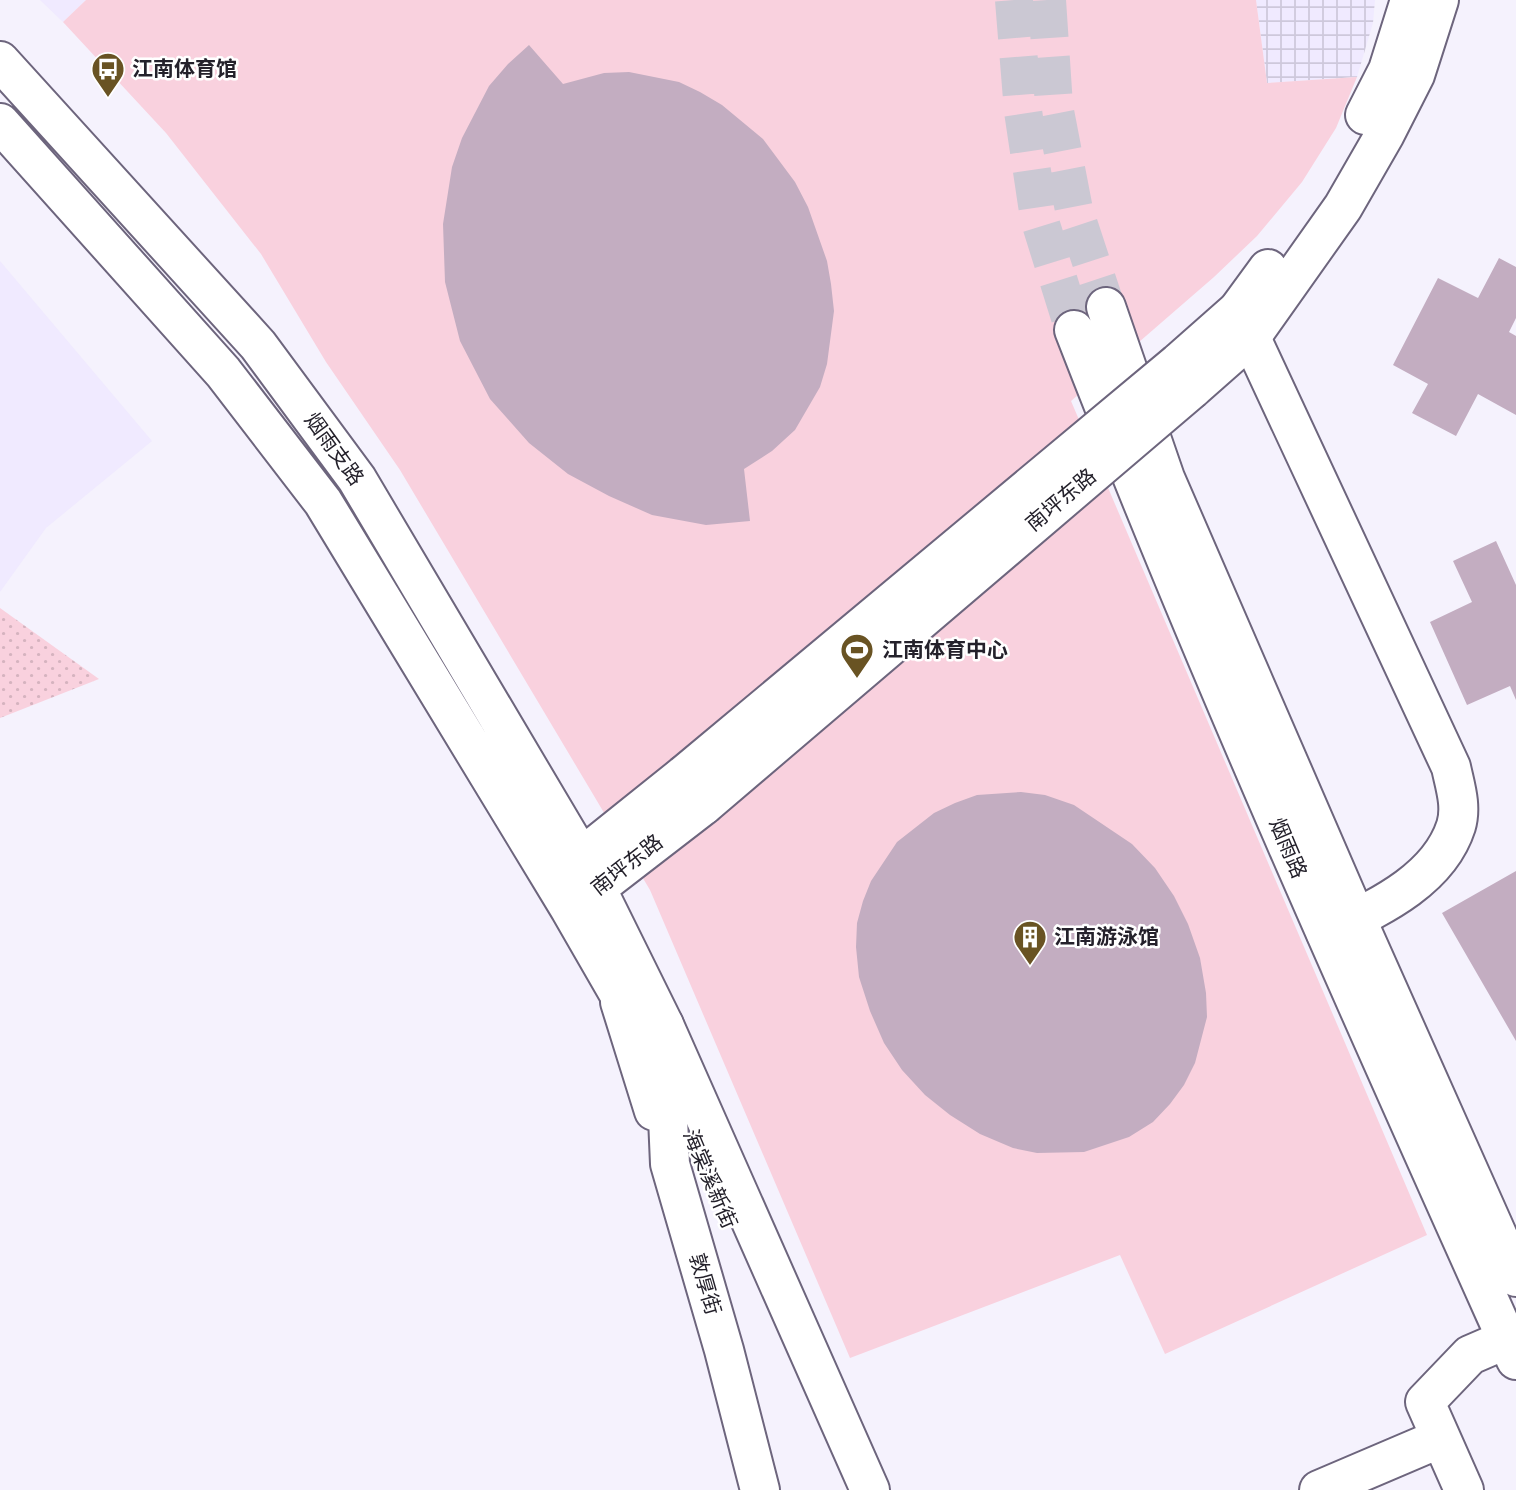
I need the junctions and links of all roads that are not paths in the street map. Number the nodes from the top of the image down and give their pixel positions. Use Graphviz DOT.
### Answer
graph roads {
  1 [pos="1410,0"];
  2 [pos="1439,0"];
  3 [pos="0,61"];
  4 [pos="0,123"];
  5 [pos="1106,307"];
  6 [pos="1245,323"];
  7 [pos="1074,330"];
  8 [pos="575,884"];
  9 [pos="1340,926"];
  10 [pos="616,990"];
  11 [pos="664,1025"];
  12 [pos="665,1076"];
  13 [pos="670,1164"];
  14 [pos="1516,1277"];
  15 [pos="1511,1349"];
  16 [pos="1441,1438"];
  17 [pos="760,1490"];
  18 [pos="844,1490"];
  19 [pos="870,1490"];
  20 [pos="1319,1490"];
  21 [pos="1464,1490"];
  1 -- 6 [label="main road, 南坪东路"];
  2 -- 6 [label="main road, 南坪东路"];
  3 -- 8 [label="main road, 烟雨支路"];
  4 -- 8 [label="main road, 烟雨支路"];
  5 -- 9 [label="main road, 烟雨路"];
  6 -- 8 [label="main road, 南坪东路, bridge"];
  6 -- 9 [label="main road"];
  7 -- 9 [label="main road, 烟雨路"];
  8 -- 10 [label="main road, 海棠溪新街"];
  8 -- 11 [label="main road, 海棠溪新街"];
  9 -- 14 [label="main road, 烟雨路"];
  9 -- 15 [label="main road, 烟雨路"];
  10 -- 12 [label="main road, 海棠溪新街"];
  10 -- 13 [label="main road"];
  11 -- 12 [label="main road, 敦厚街"];
  11 -- 19 [label="main road, 海棠溪新街"];
  12 -- 13 [label="main road, 敦厚街"];
  12 -- 18 [label="main road, 海棠溪新街"];
  13 -- 17 [label="main road, 敦厚街"];
  15 -- 16 [label="main road"];
  16 -- 20 [label="main road"];
  16 -- 21 [label="main road"];
}
